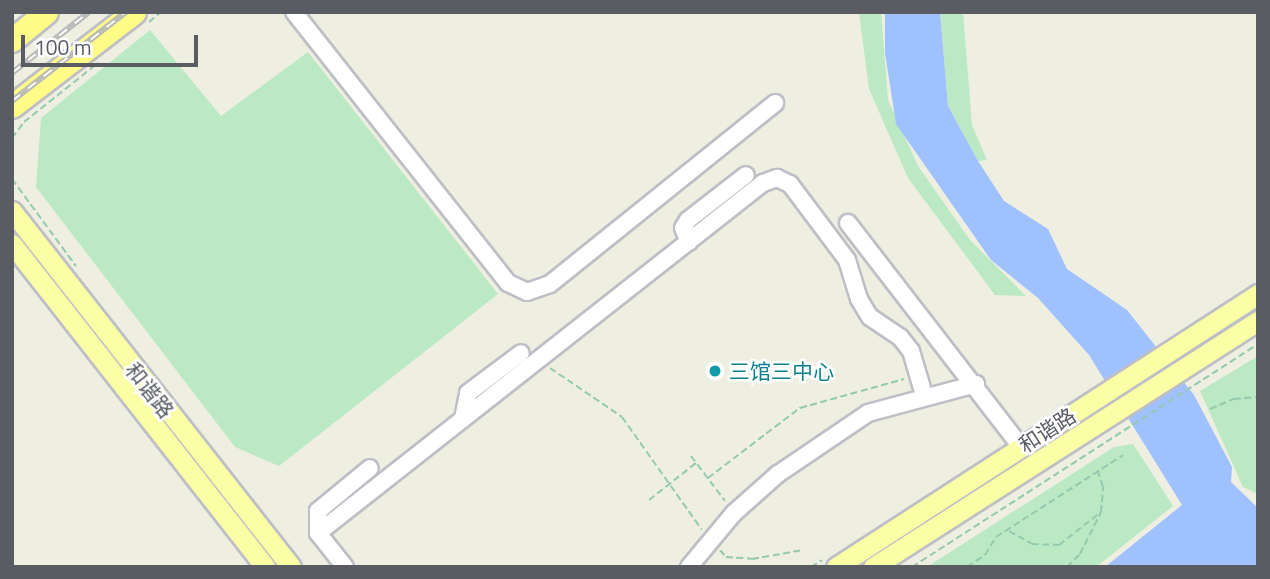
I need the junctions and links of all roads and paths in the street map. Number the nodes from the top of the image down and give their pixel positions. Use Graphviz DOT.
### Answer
graph roads {
  1 [pos="46,12"];
  2 [pos="162,12"];
  3 [pos="294,12"];
  4 [pos="137,21"];
  5 [pos="12,40"];
  6 [pos="98,63"];
  7 [pos="775,103"];
  8 [pos="14,107"];
  9 [pos="12,138"];
  10 [pos="746,175"];
  11 [pos="12,211"];
  12 [pos="848,223"];
  13 [pos="689,242"];
  14 [pos="12,244"];
  15 [pos="1258,294"];
  16 [pos="1258,321"];
  17 [pos="1258,344"];
  18 [pos="521,353"];
  19 [pos="538,360"];
  20 [pos="918,375"];
  21 [pos="976,384"];
  22 [pos="925,395"];
  23 [pos="1258,397"];
  24 [pos="1210,409"];
  25 [pos="463,419"];
  26 [pos="1021,447"];
  27 [pos="1123,455"];
  28 [pos="691,456"];
  29 [pos="696,463"];
  30 [pos="370,468"];
  31 [pos="1098,471"];
  32 [pos="708,478"];
  33 [pos="649,500"];
  34 [pos="730,508"];
  35 [pos="1101,512"];
  36 [pos="1007,530"];
  37 [pos="318,533"];
  38 [pos="710,541"];
  39 [pos="803,550"];
  40 [pos="265,567"];
  41 [pos="291,567"];
  42 [pos="345,567"];
  43 [pos="689,567"];
  44 [pos="836,567"];
  45 [pos="873,567"];
  46 [pos="912,567"];
  47 [pos="967,567"];
  48 [pos="1067,567"];
  1 -- 5 [label="highway"];
  2 -- 4 [label="path"];
  3 -- 7 [label="lane"];
  4 -- 8 [label="highway"];
  6 -- 9 [label="path"];
  10 -- 13 [label="lane"];
  11 -- 41 [label="main road, 和谐路"];
  12 -- 21 [label="lane"];
  13 -- 19 [label="lane"];
  13 -- 20 [label="lane"];
  14 -- 40 [label="main road, 和谐路"];
  15 -- 26 [label="main road, 和谐路"];
  16 -- 45 [label="main road, 和谐路"];
  17 -- 46 [label="path"];
  18 -- 25 [label="lane"];
  19 -- 25 [label="lane"];
  19 -- 38 [label="path"];
  20 -- 22 [label="lane"];
  20 -- 32 [label="path"];
  21 -- 22 [label="lane"];
  21 -- 26 [label="lane"];
  22 -- 38 [label="lane"];
  23 -- 24 [label="path"];
  25 -- 37 [label="lane"];
  26 -- 44 [label="main road, 和谐路"];
  27 -- 31 [label="path"];
  28 -- 29 [label="path, bridge"];
  29 -- 32 [label="path"];
  29 -- 33 [label="path, bridge"];
  30 -- 37 [label="lane"];
  31 -- 35 [label="path"];
  31 -- 36 [label="path"];
  32 -- 34 [label="path"];
  35 -- 36 [label="path"];
  35 -- 48 [label="path"];
  36 -- 47 [label="path"];
  37 -- 42 [label="lane"];
  38 -- 39 [label="path"];
  38 -- 43 [label="lane"];
}
